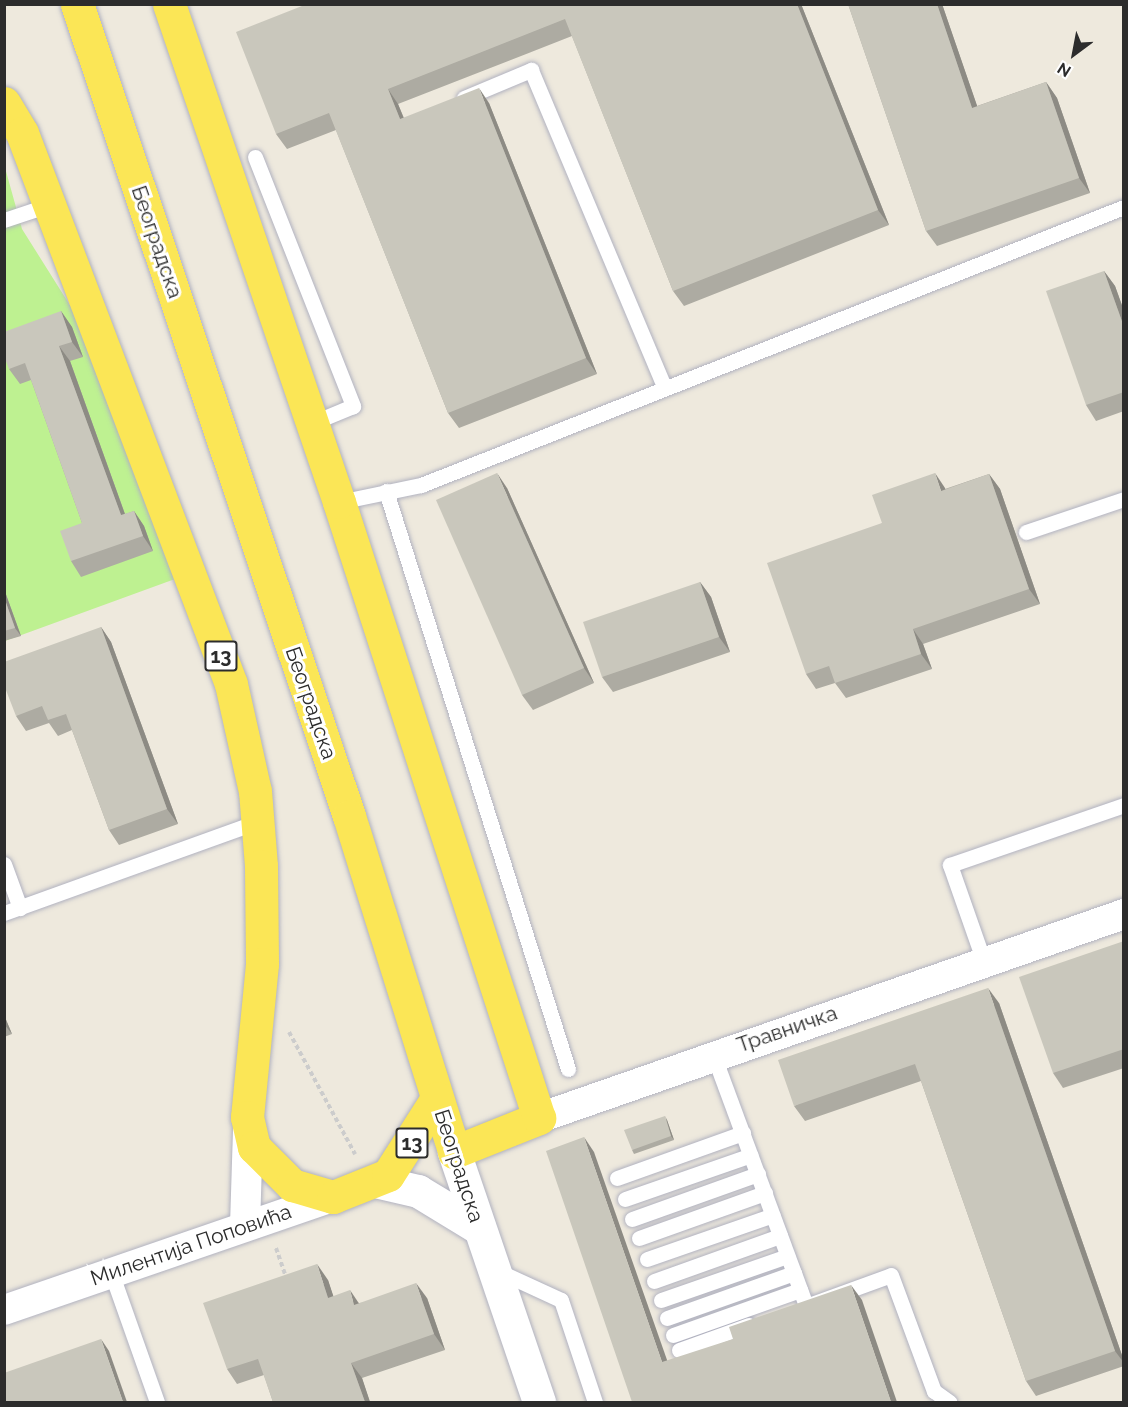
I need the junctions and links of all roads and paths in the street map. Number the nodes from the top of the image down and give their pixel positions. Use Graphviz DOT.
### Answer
graph roads {
  1 [pos="77,4"];
  2 [pos="169,4"];
  3 [pos="4,103"];
  4 [pos="446,106"];
  5 [pos="255,157"];
  6 [pos="49,205"];
  7 [pos="1124,207"];
  8 [pos="4,220"];
  9 [pos="664,388"];
  10 [pos="312,423"];
  11 [pos="386,491"];
  12 [pos="1124,499"];
  13 [pos="339,502"];
  14 [pos="1026,532"];
  15 [pos="1124,805"];
  16 [pos="257,822"];
  17 [pos="4,864"];
  18 [pos="20,908"];
  19 [pos="4,913"];
  20 [pos="1124,914"];
  21 [pos="984,962"];
  22 [pos="713,1054"];
  23 [pos="568,1069"];
  24 [pos="437,1098"];
  25 [pos="538,1118"];
  26 [pos="248,1130"];
  27 [pos="743,1133"];
  28 [pos="454,1152"];
  29 [pos="751,1155"];
  30 [pos="758,1174"];
  31 [pos="617,1178"];
  32 [pos="379,1182"];
  33 [pos="765,1193"];
  34 [pos="333,1197"];
  35 [pos="625,1199"];
  36 [pos="773,1215"];
  37 [pos="632,1219"];
  38 [pos="255,1222"];
  39 [pos="479,1228"];
  40 [pos="780,1236"];
  41 [pos="639,1238"];
  42 [pos="787,1256"];
  43 [pos="647,1259"];
  44 [pos="492,1269"];
  45 [pos="111,1272"];
  46 [pos="794,1273"];
  47 [pos="654,1281"];
  48 [pos="800,1290"];
  49 [pos="290,1293"];
  50 [pos="661,1300"];
  51 [pos="806,1306"];
  52 [pos="4,1310"];
  53 [pos="667,1318"];
  54 [pos="673,1335"];
  55 [pos="679,1350"];
  56 [pos="157,1402"];
  57 [pos="539,1402"];
  58 [pos="595,1402"];
  59 [pos="949,1402"];
  1 -- 24 [label="main road, Београдска / 13"];
  2 -- 10 [label="main road"];
  3 -- 6 [label="main road, 13"];
  4 -- 9 [label="lane"];
  5 -- 10 [label="lane"];
  6 -- 8 [label="lane"];
  6 -- 16 [label="main road, 13"];
  7 -- 9 [label="lane"];
  9 -- 11 [label="lane"];
  10 -- 13 [label="main road"];
  11 -- 13 [label="lane"];
  11 -- 23 [label="lane"];
  12 -- 14 [label="lane"];
  13 -- 25 [label="main road"];
  15 -- 21 [label="lane"];
  16 -- 18 [label="lane"];
  16 -- 26 [label="main road, 13"];
  17 -- 18 [label="lane"];
  18 -- 19 [label="lane"];
  20 -- 21 [label="street, Травничка"];
  21 -- 22 [label="street, Травничка"];
  22 -- 25 [label="street, Травничка"];
  22 -- 27 [label="lane"];
  24 -- 28 [label="main road, Београдска / 13"];
  24 -- 32 [label="main road, Милентија Поповића / 13"];
  25 -- 28 [label="main road, Травничка / 13"];
  26 -- 34 [label="main road"];
  26 -- 38 [label="street"];
  27 -- 29 [label="lane"];
  27 -- 31 [label="lane"];
  28 -- 39 [label="main road, Београдска"];
  29 -- 30 [label="lane"];
  29 -- 35 [label="lane"];
  30 -- 33 [label="lane"];
  30 -- 37 [label="lane"];
  32 -- 34 [label="main road, Милентија Поповића / 13"];
  32 -- 39 [label="main road"];
  33 -- 36 [label="lane"];
  33 -- 41 [label="lane"];
  34 -- 38 [label="street, Милентија Поповића"];
  36 -- 40 [label="lane"];
  36 -- 43 [label="lane"];
  38 -- 45 [label="street, Милентија Поповића"];
  38 -- 49 [label="path"];
  39 -- 44 [label="main road, Београдска"];
  40 -- 42 [label="lane"];
  40 -- 47 [label="lane"];
  42 -- 46 [label="lane"];
  42 -- 50 [label="lane"];
  44 -- 57 [label="main road, Београдска"];
  44 -- 58 [label="lane"];
  45 -- 52 [label="street, Милентија Поповића"];
  45 -- 56 [label="lane"];
  46 -- 48 [label="lane"];
  46 -- 53 [label="lane"];
  48 -- 51 [label="lane"];
  48 -- 54 [label="lane"];
  51 -- 55 [label="lane"];
  51 -- 59 [label="lane"];
}
